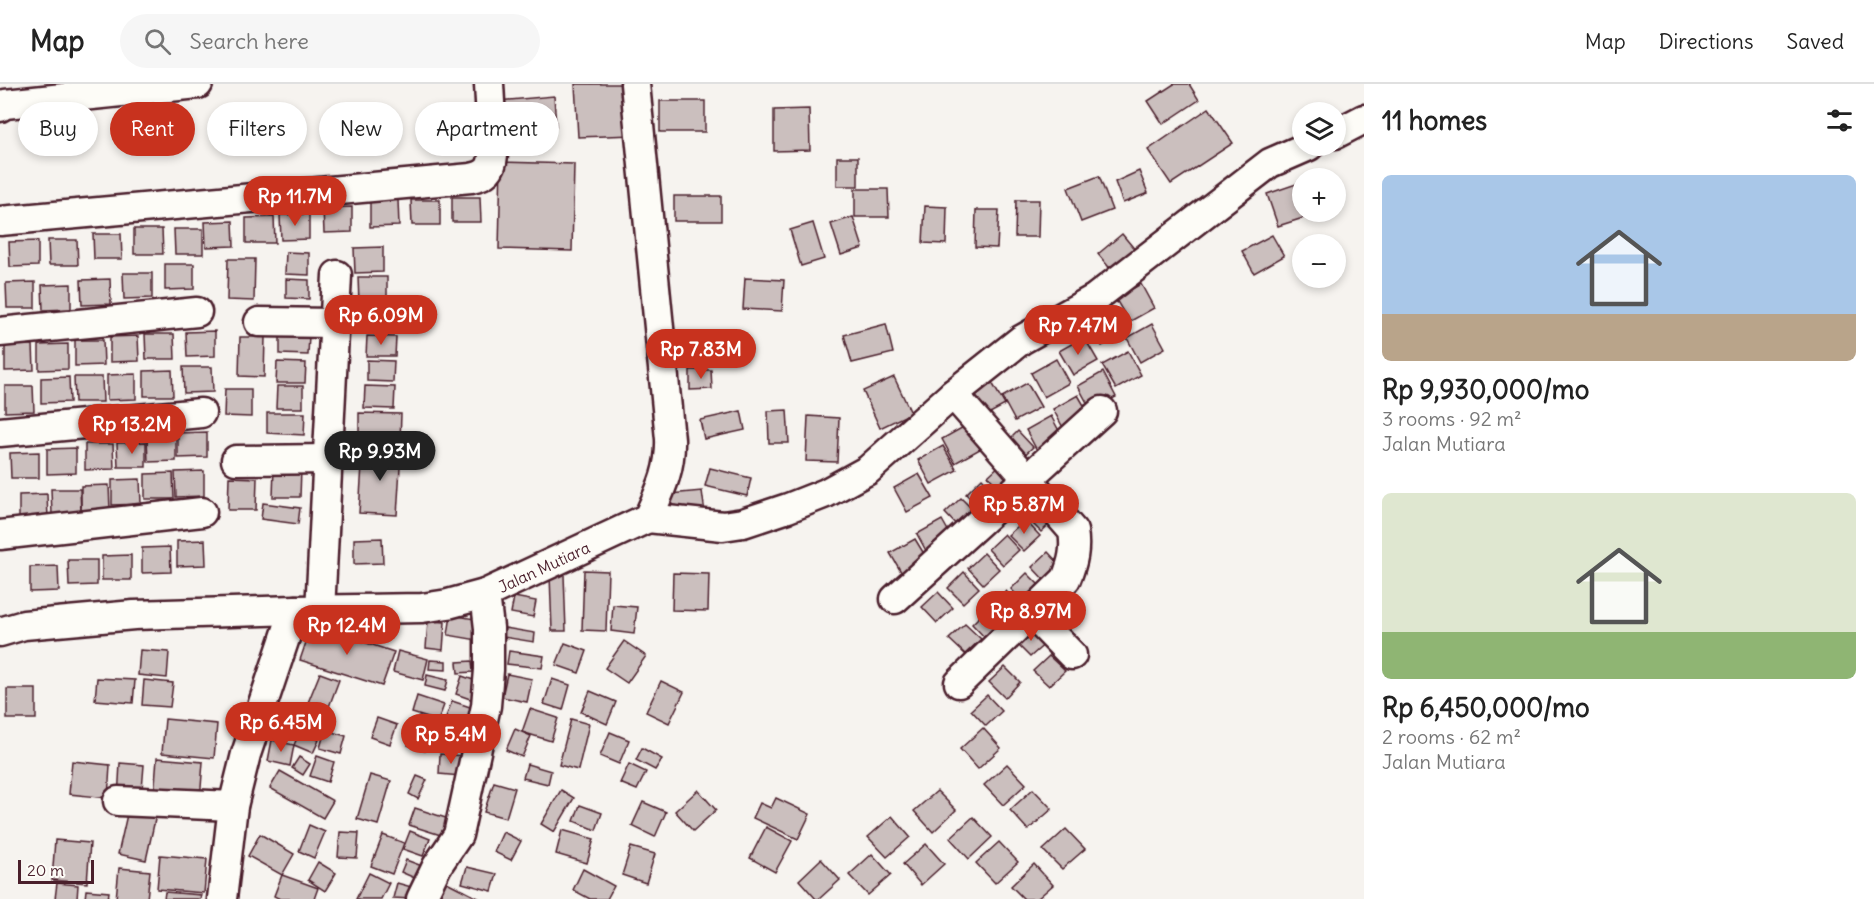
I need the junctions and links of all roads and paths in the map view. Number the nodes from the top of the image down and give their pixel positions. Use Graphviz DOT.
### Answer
graph roads {
  1 [pos="198,84"];
  2 [pos="489,84"];
  3 [pos="635,84"];
  4 [pos="4,98"];
  5 [pos="1364,119"];
  6 [pos="1346,128"];
  7 [pos="1292,153"];
  8 [pos="0,221"];
  9 [pos="337,275"];
  10 [pos="197,312"];
  11 [pos="259,322"];
  12 [pos="334,323"];
  13 [pos="0,332"];
  14 [pos="953,394"];
  15 [pos="1102,411"];
  16 [pos="201,413"];
  17 [pos="0,432"];
  18 [pos="328,459"];
  19 [pos="236,460"];
  20 [pos="1026,480"];
  21 [pos="202,512"];
  22 [pos="648,518"];
  23 [pos="0,535"];
  24 [pos="485,594"];
  25 [pos="895,599"];
  26 [pos="308,611"];
  27 [pos="1030,613"];
  28 [pos="0,632"];
  29 [pos="1072,655"];
  30 [pos="959,683"];
  31 [pos="118,801"];
  32 [pos="233,806"];
  33 [pos="222,899"];
  34 [pos="421,899"];
  1 -- 4 [label="street"];
  2 -- 8 [label="street"];
  3 -- 22 [label="street"];
  5 -- 6 [label="street"];
  7 -- 14 [label="street"];
  9 -- 12 [label="street"];
  10 -- 13 [label="street"];
  11 -- 12 [label="street"];
  12 -- 18 [label="street"];
  14 -- 20 [label="street"];
  14 -- 22 [label="street"];
  15 -- 20 [label="street"];
  16 -- 17 [label="street"];
  18 -- 19 [label="street"];
  18 -- 26 [label="street"];
  20 -- 25 [label="street"];
  20 -- 27 [label="street"];
  21 -- 23 [label="street"];
  22 -- 24 [label="street, Jalan Mutiara"];
  24 -- 26 [label="street, Jalan Mutiara"];
  24 -- 34 [label="street"];
  26 -- 28 [label="street, Jalan Mutiara"];
  26 -- 32 [label="street"];
  27 -- 29 [label="street"];
  27 -- 30 [label="street"];
  31 -- 32 [label="street"];
  32 -- 33 [label="street"];
}
